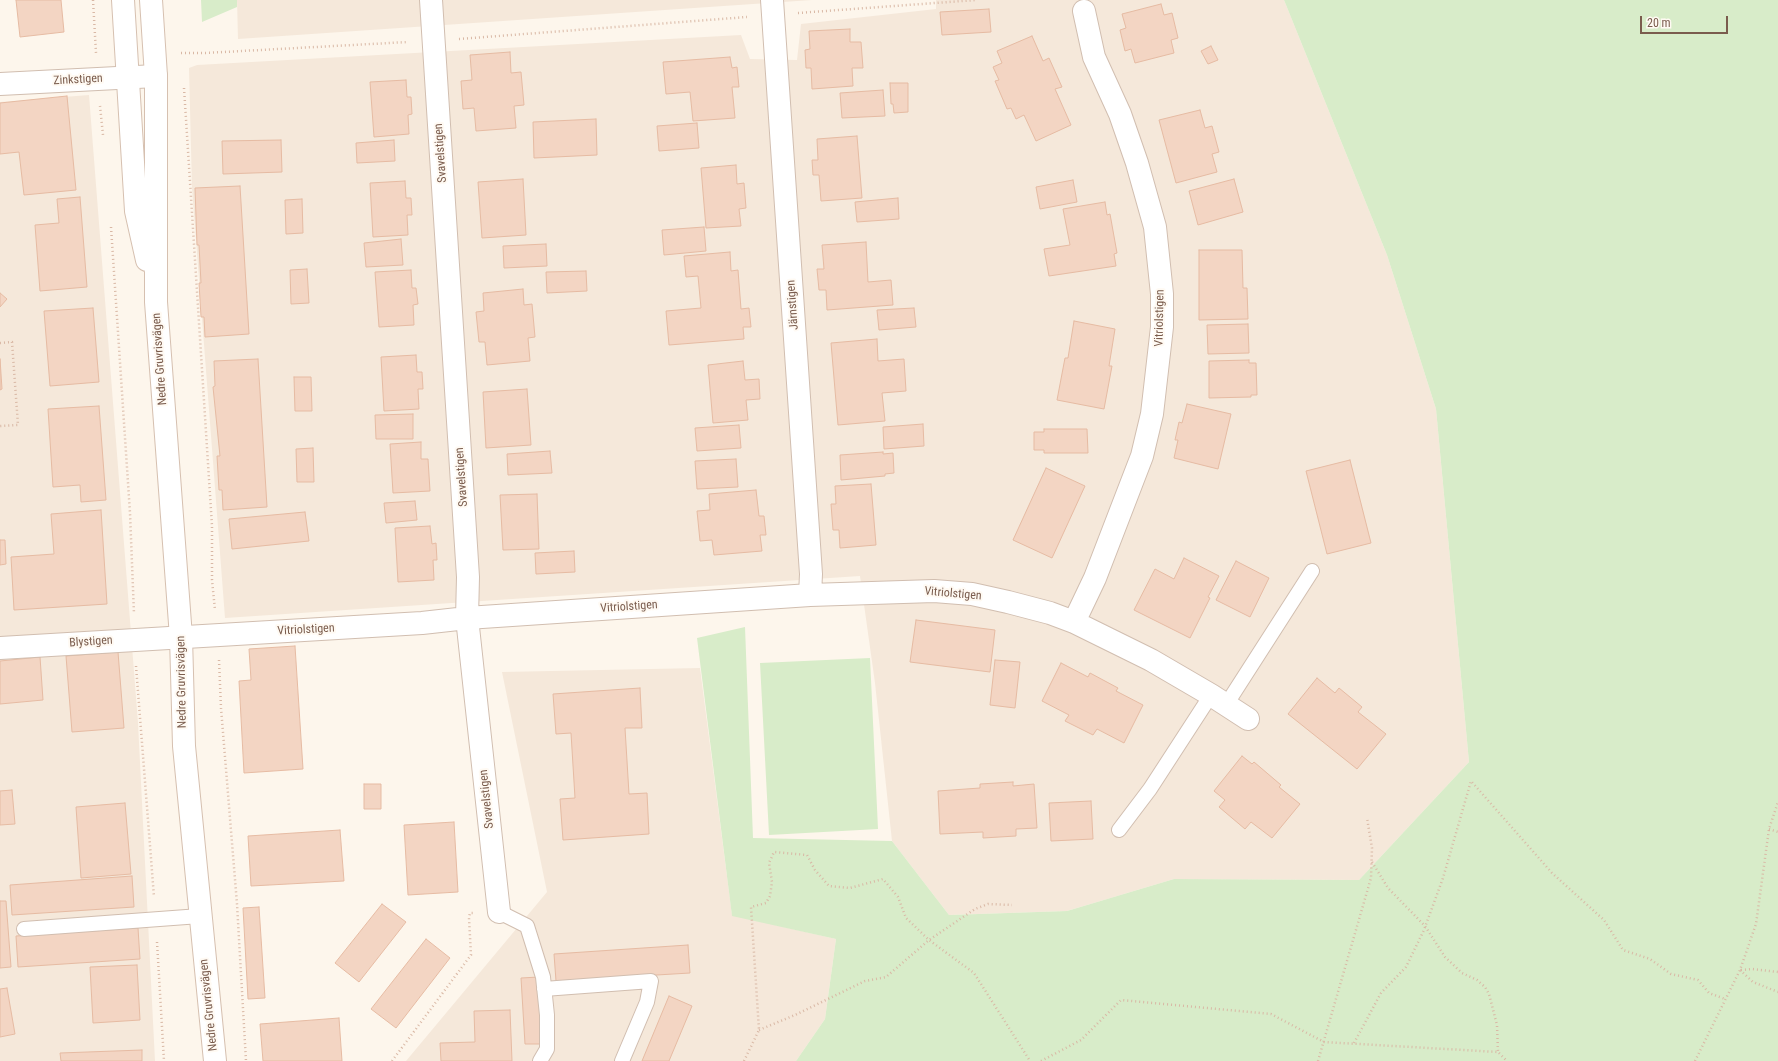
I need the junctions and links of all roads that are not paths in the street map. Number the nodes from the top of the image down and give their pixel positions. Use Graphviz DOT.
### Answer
graph roads {
  1 [pos="123,0"];
  2 [pos="151,0"];
  3 [pos="431,0"];
  4 [pos="773,7"];
  5 [pos="1084,11"];
  6 [pos="156,76"];
  7 [pos="128,77"];
  8 [pos="0,84"];
  9 [pos="156,302"];
  10 [pos="1312,571"];
  11 [pos="810,595"];
  12 [pos="466,618"];
  13 [pos="1074,622"];
  14 [pos="181,636"];
  15 [pos="0,648"];
  16 [pos="1219,700"];
  17 [pos="1248,719"];
  18 [pos="1119,830"];
  19 [pos="499,912"];
  20 [pos="200,916"];
  21 [pos="24,929"];
  22 [pos="544,989"];
  23 [pos="545,1060"];
  24 [pos="215,1061"];
  25 [pos="622,1061"];
  1 -- 7 [label="street, Nedre Gruvrisvägen"];
  2 -- 6 [label="street, Nedre Gruvrisvägen"];
  3 -- 12 [label="street, Svavelstigen"];
  4 -- 11 [label="street, Järnstigen"];
  5 -- 13 [label="street, Vitriolstigen"];
  6 -- 7 [label="street, Zinkstigen"];
  6 -- 9 [label="street, Nedre Gruvrisvägen"];
  7 -- 8 [label="street, Zinkstigen"];
  7 -- 9 [label="street, Nedre Gruvrisvägen"];
  9 -- 14 [label="street, Nedre Gruvrisvägen"];
  10 -- 16 [label="lane"];
  11 -- 12 [label="street, Vitriolstigen"];
  11 -- 13 [label="street, Vitriolstigen"];
  12 -- 14 [label="street, Vitriolstigen"];
  12 -- 19 [label="street, Svavelstigen"];
  13 -- 16 [label="street, Vitriolstigen"];
  14 -- 15 [label="street, Blystigen"];
  14 -- 20 [label="street, Nedre Gruvrisvägen"];
  16 -- 17 [label="street, Vitriolstigen"];
  16 -- 18 [label="lane"];
  19 -- 22 [label="lane"];
  20 -- 21 [label="lane"];
  20 -- 24 [label="street, Nedre Gruvrisvägen"];
  22 -- 23 [label="lane"];
  22 -- 25 [label="lane"];
}
